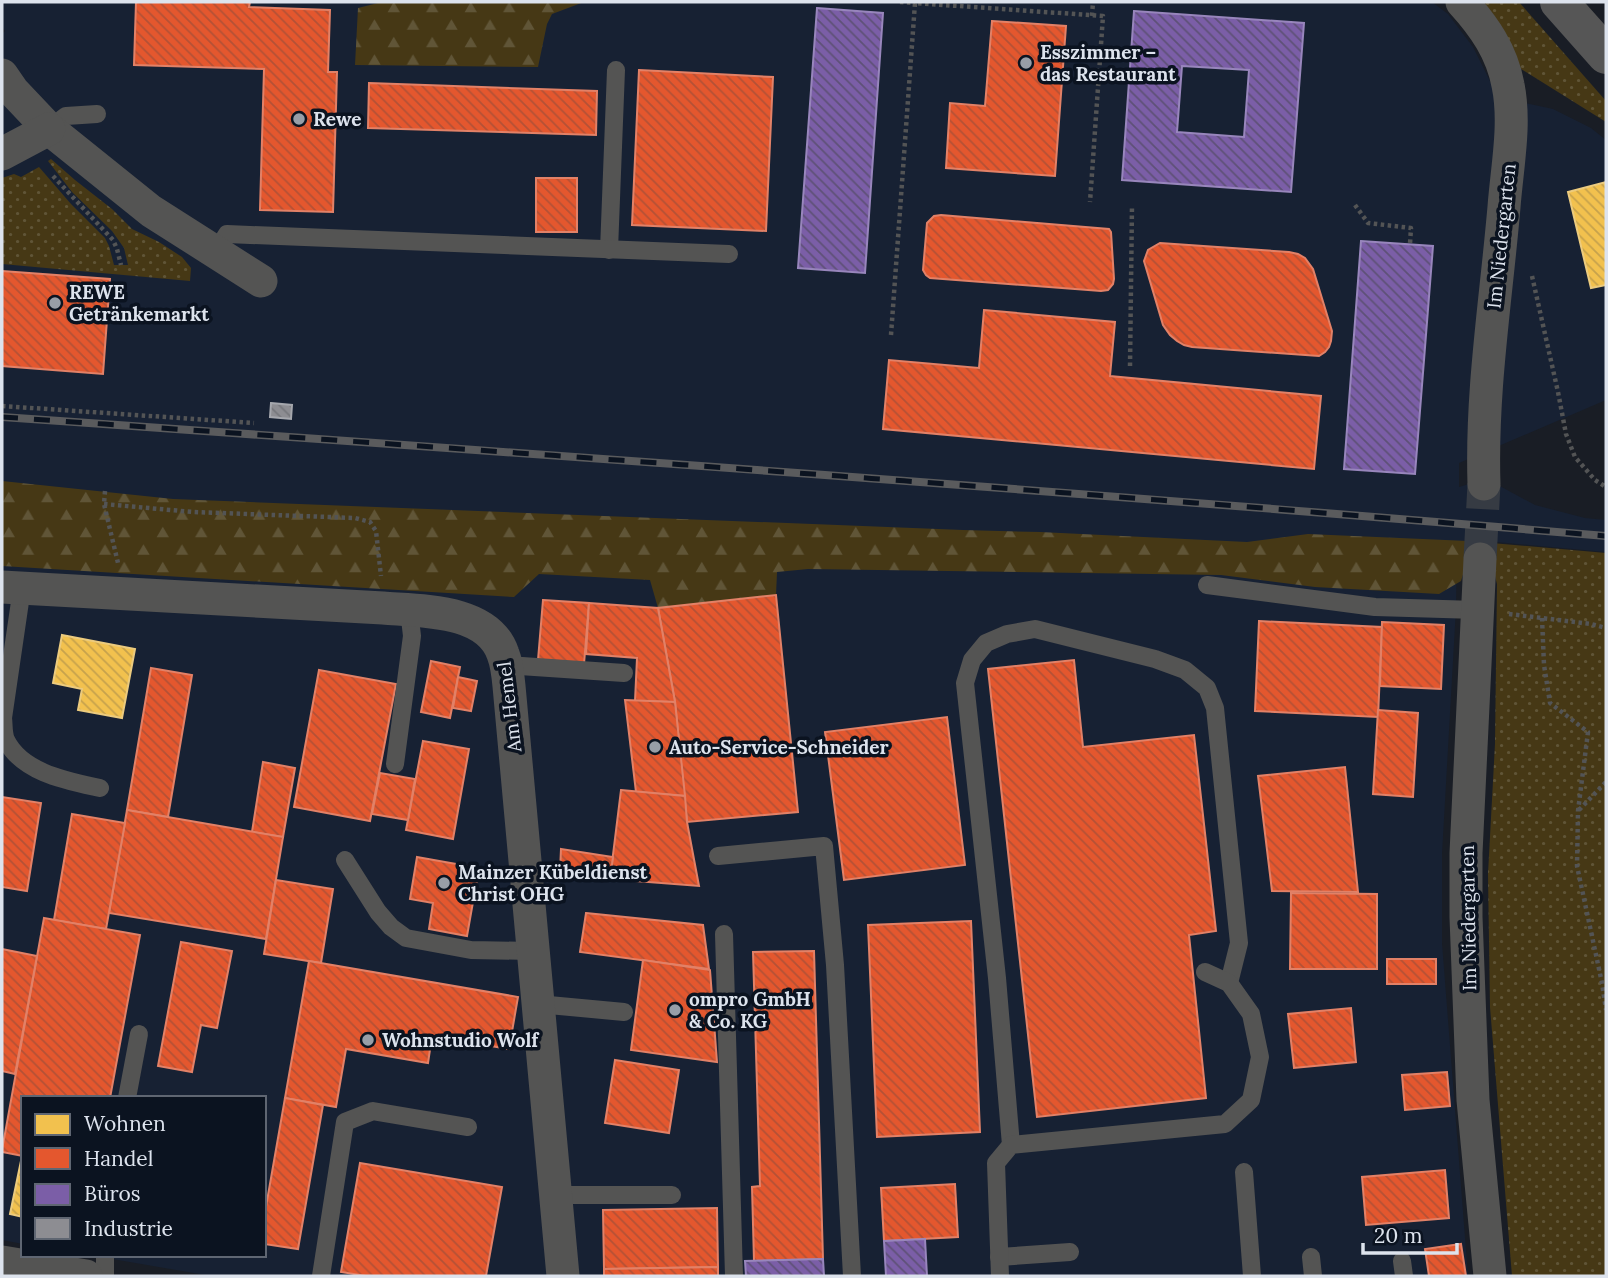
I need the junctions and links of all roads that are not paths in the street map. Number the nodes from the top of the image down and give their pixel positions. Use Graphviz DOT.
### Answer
graph roads {
  1 [pos="1462,2"];
  2 [pos="1559,2"];
  3 [pos="1606,55"];
  4 [pos="616,69"];
  5 [pos="2,75"];
  6 [pos="97,114"];
  7 [pos="49,129"];
  8 [pos="2,154"];
  9 [pos="609,250"];
  10 [pos="215,253"];
  11 [pos="729,254"];
  12 [pos="261,281"];
  13 [pos="1484,484"];
  14 [pos="1480,559"];
  15 [pos="1207,584"];
  16 [pos="12,587"];
  17 [pos="396,609"];
  18 [pos="1477,610"];
  19 [pos="506,666"];
  20 [pos="624,673"];
  21 [pos="395,764"];
  22 [pos="100,788"];
  23 [pos="718,856"];
  24 [pos="345,860"];
  25 [pos="724,934"];
  26 [pos="533,951"];
  27 [pos="1205,972"];
  28 [pos="1229,982"];
  29 [pos="538,1004"];
  30 [pos="624,1012"];
  31 [pos="139,1034"];
  32 [pos="127,1096"];
  33 [pos="468,1127"];
  34 [pos="1011,1144"];
  35 [pos="1244,1172"];
  36 [pos="555,1195"];
  37 [pos="672,1195"];
  38 [pos="1070,1252"];
  39 [pos="105,1257"];
  40 [pos="999,1257"];
  41 [pos="1311,1257"];
  42 [pos="2,1262"];
  43 [pos="86,1276"];
  44 [pos="105,1276"];
  45 [pos="321,1276"];
  46 [pos="563,1276"];
  47 [pos="734,1276"];
  48 [pos="852,1276"];
  49 [pos="1000,1276"];
  50 [pos="1252,1276"];
  51 [pos="1314,1276"];
  52 [pos="1490,1276"];
  1 -- 13 [label="street, Im Niedergarten"];
  2 -- 3 [label="main road"];
  4 -- 9 [label="lane"];
  5 -- 7 [label="street"];
  6 -- 7 [label="lane"];
  7 -- 8 [label="street"];
  7 -- 10 [label="street"];
  9 -- 10 [label="lane"];
  9 -- 11 [label="lane"];
  10 -- 12 [label="street"];
  14 -- 18 [label="street, Im Niedergarten"];
  15 -- 18 [label="lane"];
  16 -- 17 [label="street, Am Hemel"];
  16 -- 22 [label="lane"];
  17 -- 19 [label="street, Am Hemel"];
  17 -- 21 [label="lane"];
  18 -- 52 [label="street, Im Niedergarten"];
  19 -- 20 [label="lane"];
  19 -- 26 [label="street, Am Hemel"];
  23 -- 48 [label="lane"];
  24 -- 26 [label="lane"];
  25 -- 47 [label="lane"];
  26 -- 29 [label="street, Am Hemel"];
  27 -- 28 [label="lane"];
  28 -- 34 [label="lane"];
  28 -- 34 [label="lane"];
  29 -- 30 [label="lane"];
  29 -- 36 [label="street, Am Hemel"];
  31 -- 32 [label="lane"];
  33 -- 45 [label="lane"];
  34 -- 40 [label="lane"];
  35 -- 50 [label="lane"];
  36 -- 37 [label="lane"];
  36 -- 46 [label="street, Am Hemel"];
  38 -- 40 [label="lane"];
  39 -- 44 [label="lane"];
  40 -- 49 [label="lane"];
  41 -- 51 [label="lane"];
  42 -- 43 [label="street"];
}
